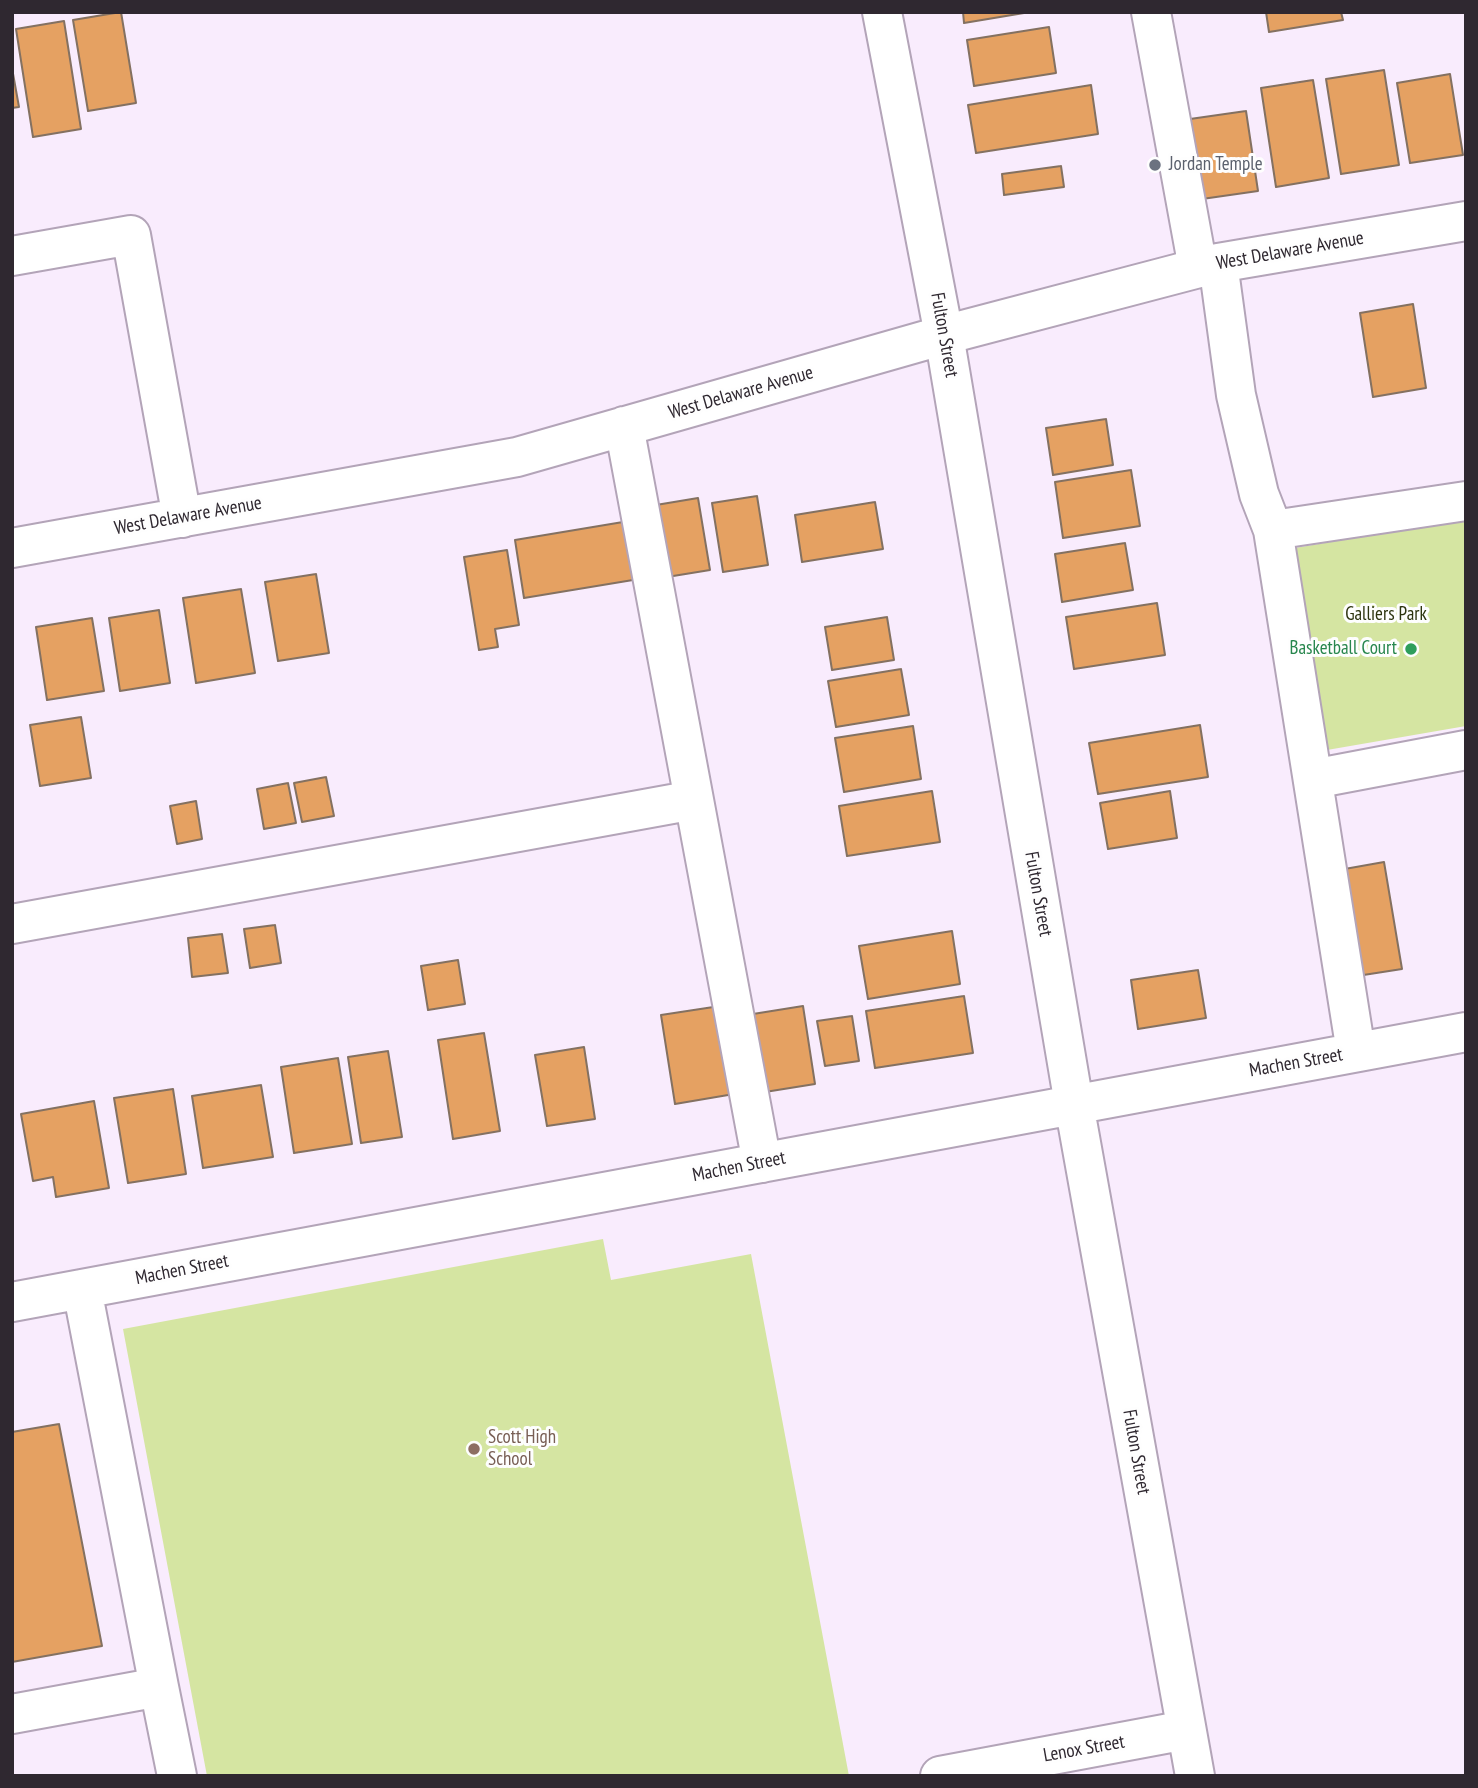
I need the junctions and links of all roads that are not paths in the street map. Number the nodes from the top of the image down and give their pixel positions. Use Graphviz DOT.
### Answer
graph roads {
  1 [pos="882,12"];
  2 [pos="1151,12"];
  3 [pos="1466,221"];
  4 [pos="12,256"];
  5 [pos="1208,265"];
  6 [pos="944,335"];
  7 [pos="624,426"];
  8 [pos="1466,501"];
  9 [pos="182,518"];
  10 [pos="1273,530"];
  11 [pos="12,548"];
  12 [pos="1466,750"];
  13 [pos="1313,779"];
  14 [pos="694,800"];
  15 [pos="12,924"];
  16 [pos="1466,1032"];
  17 [pos="1356,1052"];
  18 [pos="1074,1104"];
  19 [pos="762,1163"];
  20 [pos="82,1289"];
  21 [pos="12,1302"];
  22 [pos="159,1687"];
  23 [pos="12,1714"];
  24 [pos="1186,1730"];
  25 [pos="177,1776"];
  26 [pos="940,1776"];
  27 [pos="1195,1776"];
  1 -- 6 [label="street, Fulton Street"];
  2 -- 5 [label="street"];
  3 -- 5 [label="street, West Delaware Avenue"];
  4 -- 9 [label="street"];
  5 -- 6 [label="street, West Delaware Avenue"];
  5 -- 10 [label="street"];
  6 -- 7 [label="street, West Delaware Avenue"];
  6 -- 18 [label="street, Fulton Street"];
  7 -- 9 [label="street, West Delaware Avenue"];
  7 -- 14 [label="street"];
  8 -- 10 [label="street"];
  9 -- 11 [label="street, West Delaware Avenue"];
  10 -- 13 [label="street"];
  12 -- 13 [label="street"];
  13 -- 17 [label="street"];
  14 -- 15 [label="street"];
  14 -- 19 [label="street"];
  16 -- 17 [label="street, Machen Street"];
  17 -- 18 [label="street, Machen Street"];
  18 -- 19 [label="street, Machen Street"];
  18 -- 24 [label="street, Fulton Street"];
  19 -- 20 [label="street, Machen Street"];
  20 -- 21 [label="street, Machen Street"];
  20 -- 22 [label="street"];
  22 -- 23 [label="street"];
  22 -- 25 [label="street"];
  24 -- 26 [label="street, Lenox Street"];
  24 -- 27 [label="street, Fulton Street"];
}
